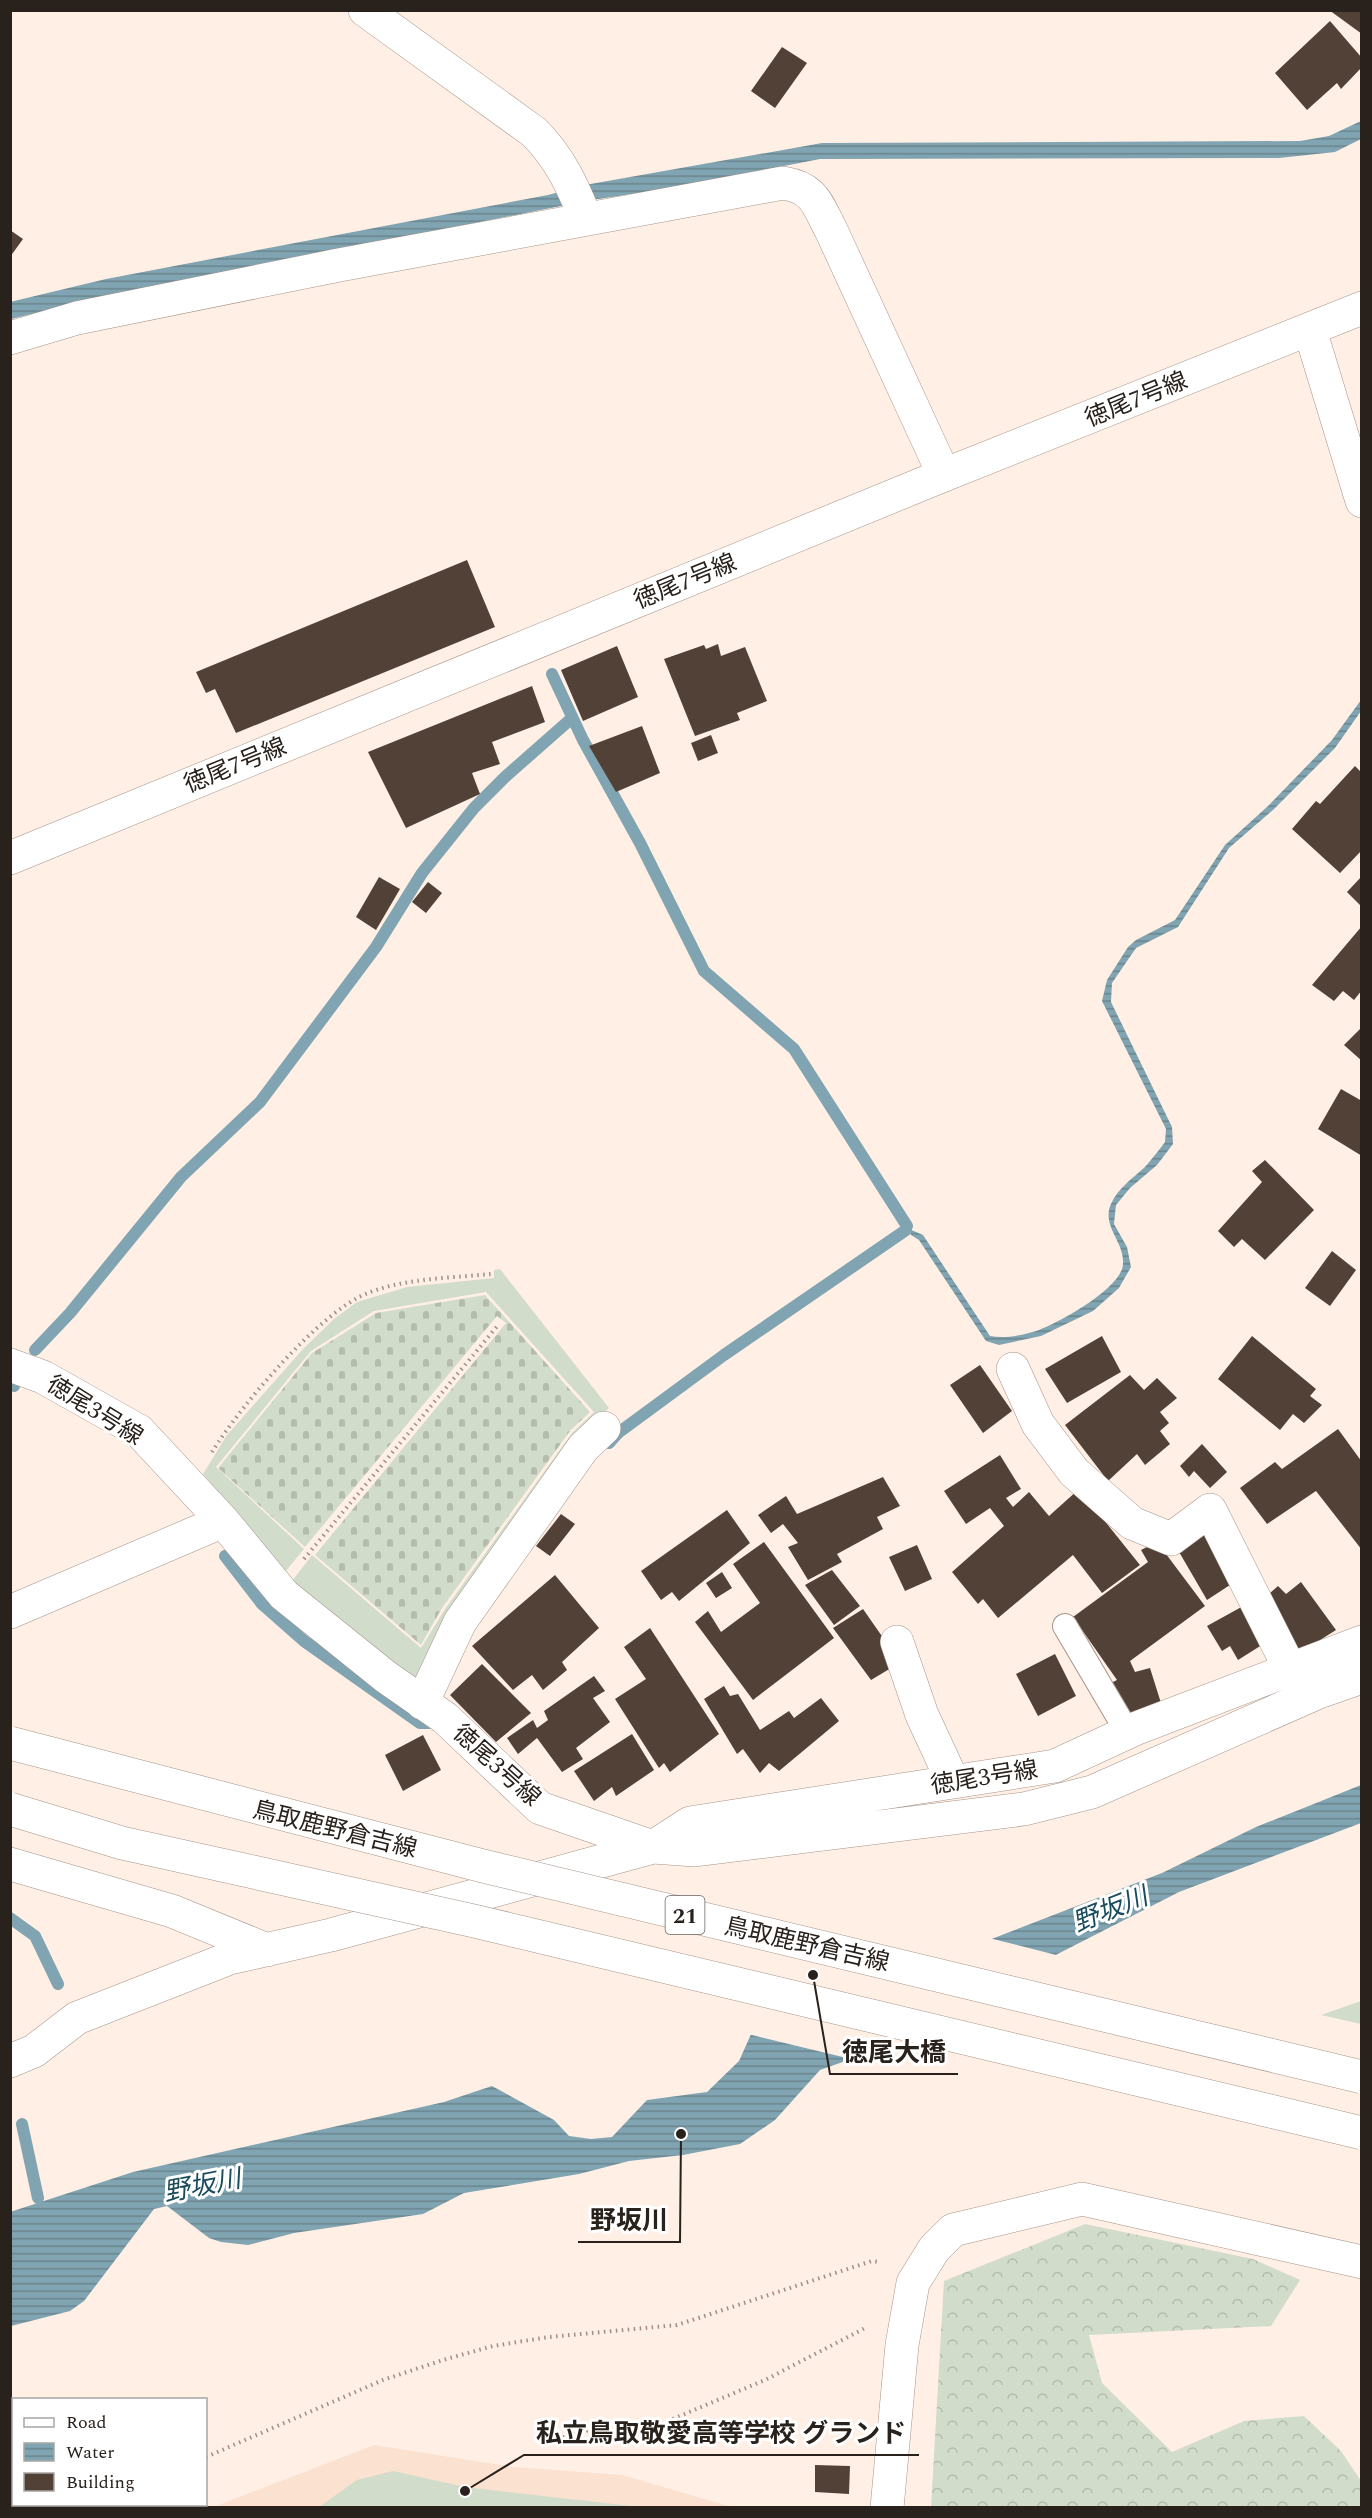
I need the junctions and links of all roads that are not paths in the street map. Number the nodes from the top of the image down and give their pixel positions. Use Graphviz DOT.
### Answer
graph roads {
  1 [pos="365,10"];
  2 [pos="586,219"];
  3 [pos="1362,308"];
  4 [pos="1310,330"];
  5 [pos="10,338"];
  6 [pos="944,475"];
  7 [pos="1362,501"];
  8 [pos="10,858"];
  9 [pos="10,1365"];
  10 [pos="1013,1369"];
  11 [pos="604,1428"];
  12 [pos="224,1521"];
  13 [pos="10,1612"];
  14 [pos="1065,1626"];
  15 [pos="897,1642"];
  16 [pos="1362,1642"];
  17 [pos="1290,1669"];
  18 [pos="1362,1677"];
  19 [pos="423,1703"];
  20 [pos="1128,1733"];
  21 [pos="10,1743"];
  22 [pos="953,1782"];
  23 [pos="10,1809"];
  24 [pos="653,1847"];
  25 [pos="10,1864"];
  26 [pos="267,1950"];
  27 [pos="10,2061"];
  28 [pos="1362,2077"];
  29 [pos="1362,2133"];
  30 [pos="1362,2262"];
  31 [pos="887,2508"];
  1 -- 2 [label="street"];
  2 -- 5 [label="street"];
  2 -- 6 [label="street"];
  3 -- 4 [label="street, 徳尾7号線"];
  4 -- 6 [label="street, 徳尾7号線"];
  4 -- 7 [label="street"];
  6 -- 8 [label="street, 徳尾7号線"];
  9 -- 12 [label="street, 徳尾3号線"];
  10 -- 17 [label="street"];
  11 -- 19 [label="street"];
  12 -- 13 [label="street"];
  12 -- 19 [label="street, 徳尾3号線"];
  14 -- 20 [label="lane"];
  15 -- 22 [label="street"];
  16 -- 17 [label="street, 徳尾3号線"];
  17 -- 20 [label="street, 徳尾3号線"];
  18 -- 24 [label="street"];
  19 -- 24 [label="street, 徳尾3号線"];
  20 -- 22 [label="street, 徳尾3号線"];
  21 -- 28 [label="street, 鳥取鹿野倉吉線 / 21, bridge"];
  22 -- 24 [label="street, 徳尾3号線"];
  23 -- 29 [label="street, 21, bridge"];
  24 -- 26 [label="street"];
  25 -- 26 [label="street"];
  26 -- 27 [label="street"];
  30 -- 31 [label="street"];
}
